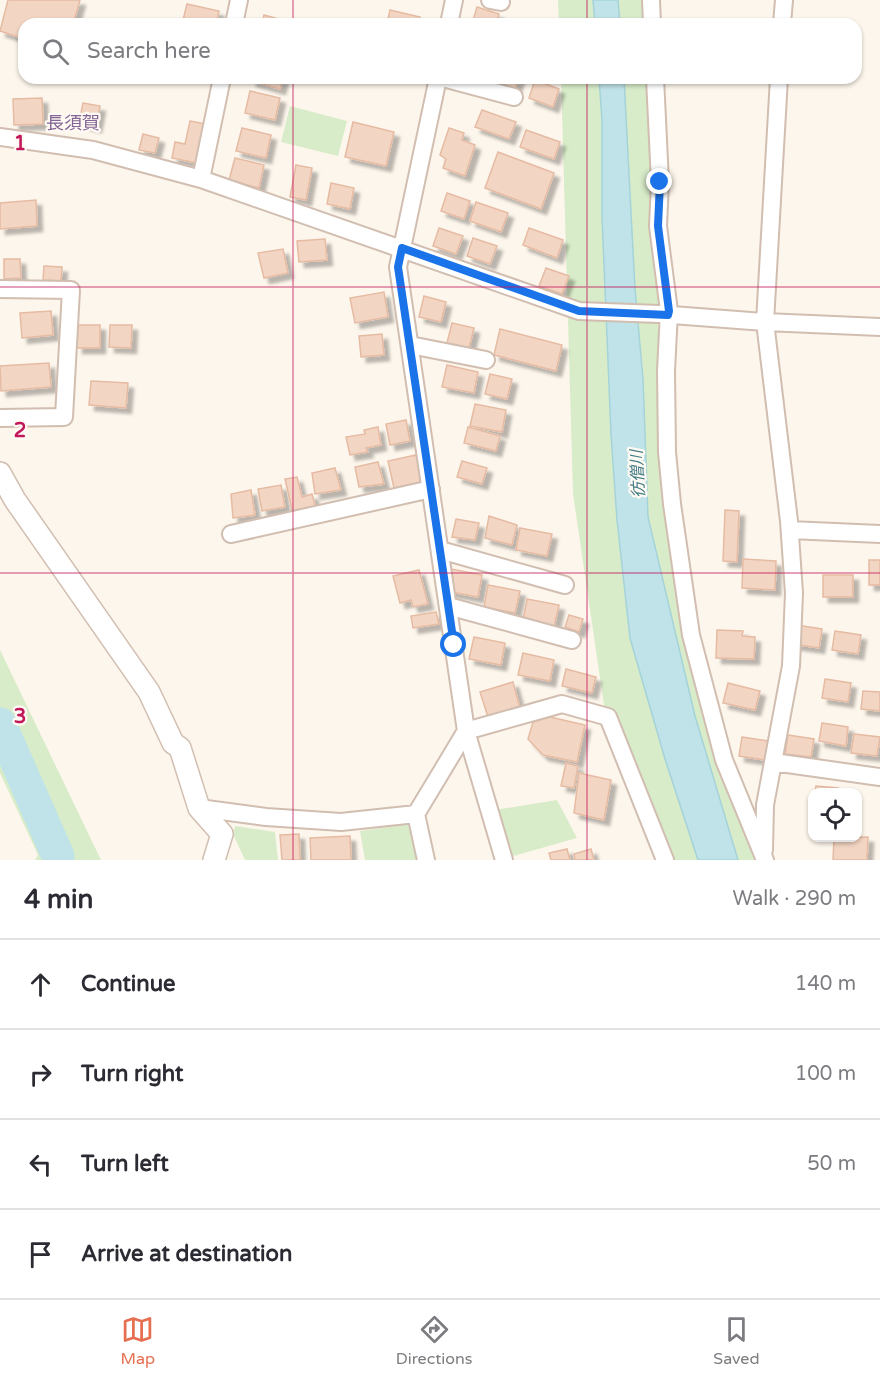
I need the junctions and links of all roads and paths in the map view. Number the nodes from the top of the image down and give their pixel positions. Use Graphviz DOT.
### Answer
graph roads {
  1 [pos="239,0"];
  2 [pos="454,0"];
  3 [pos="651,0"];
  4 [pos="784,0"];
  5 [pos="235,18"];
  6 [pos="450,18"];
  7 [pos="652,18"];
  8 [pos="782,18"];
  9 [pos="221,84"];
  10 [pos="437,84"];
  11 [pos="465,84"];
  12 [pos="655,84"];
  13 [pos="779,84"];
  14 [pos="514,97"];
  15 [pos="0,137"];
  16 [pos="201,179"];
  17 [pos="402,248"];
  18 [pos="0,289"];
  19 [pos="663,314"];
  20 [pos="765,322"];
  21 [pos="880,327"];
  22 [pos="410,345"];
  23 [pos="486,360"];
  24 [pos="0,418"];
  25 [pos="0,473"];
  26 [pos="431,489"];
  27 [pos="790,530"];
  28 [pos="231,534"];
  29 [pos="880,534"];
  30 [pos="440,550"];
  31 [pos="565,585"];
  32 [pos="448,606"];
  33 [pos="572,640"];
  34 [pos="466,730"];
  35 [pos="773,762"];
  36 [pos="880,777"];
  37 [pos="199,808"];
  38 [pos="416,814"];
  39 [pos="764,859"];
  40 [pos="213,860"];
  41 [pos="426,860"];
  42 [pos="504,860"];
  43 [pos="665,860"];
  1 -- 5 [label="street"];
  2 -- 6 [label="street"];
  3 -- 7 [label="street"];
  4 -- 8 [label="street"];
  9 -- 16 [label="street"];
  10 -- 17 [label="street"];
  11 -- 14 [label="street"];
  12 -- 19 [label="street"];
  13 -- 20 [label="street"];
  15 -- 16 [label="street"];
  16 -- 17 [label="street"];
  17 -- 19 [label="street"];
  17 -- 22 [label="street"];
  18 -- 24 [label="street"];
  19 -- 20 [label="street"];
  19 -- 39 [label="street"];
  20 -- 21 [label="street"];
  20 -- 27 [label="street"];
  22 -- 23 [label="street"];
  22 -- 26 [label="street"];
  25 -- 37 [label="street"];
  26 -- 28 [label="street"];
  26 -- 30 [label="street"];
  27 -- 29 [label="street"];
  27 -- 35 [label="street"];
  30 -- 31 [label="street"];
  30 -- 32 [label="street"];
  32 -- 33 [label="street"];
  32 -- 34 [label="street"];
  34 -- 38 [label="street"];
  34 -- 42 [label="street"];
  34 -- 43 [label="street"];
  35 -- 36 [label="street"];
  35 -- 39 [label="street"];
  37 -- 38 [label="street"];
  37 -- 40 [label="street"];
  38 -- 41 [label="street"];
}
